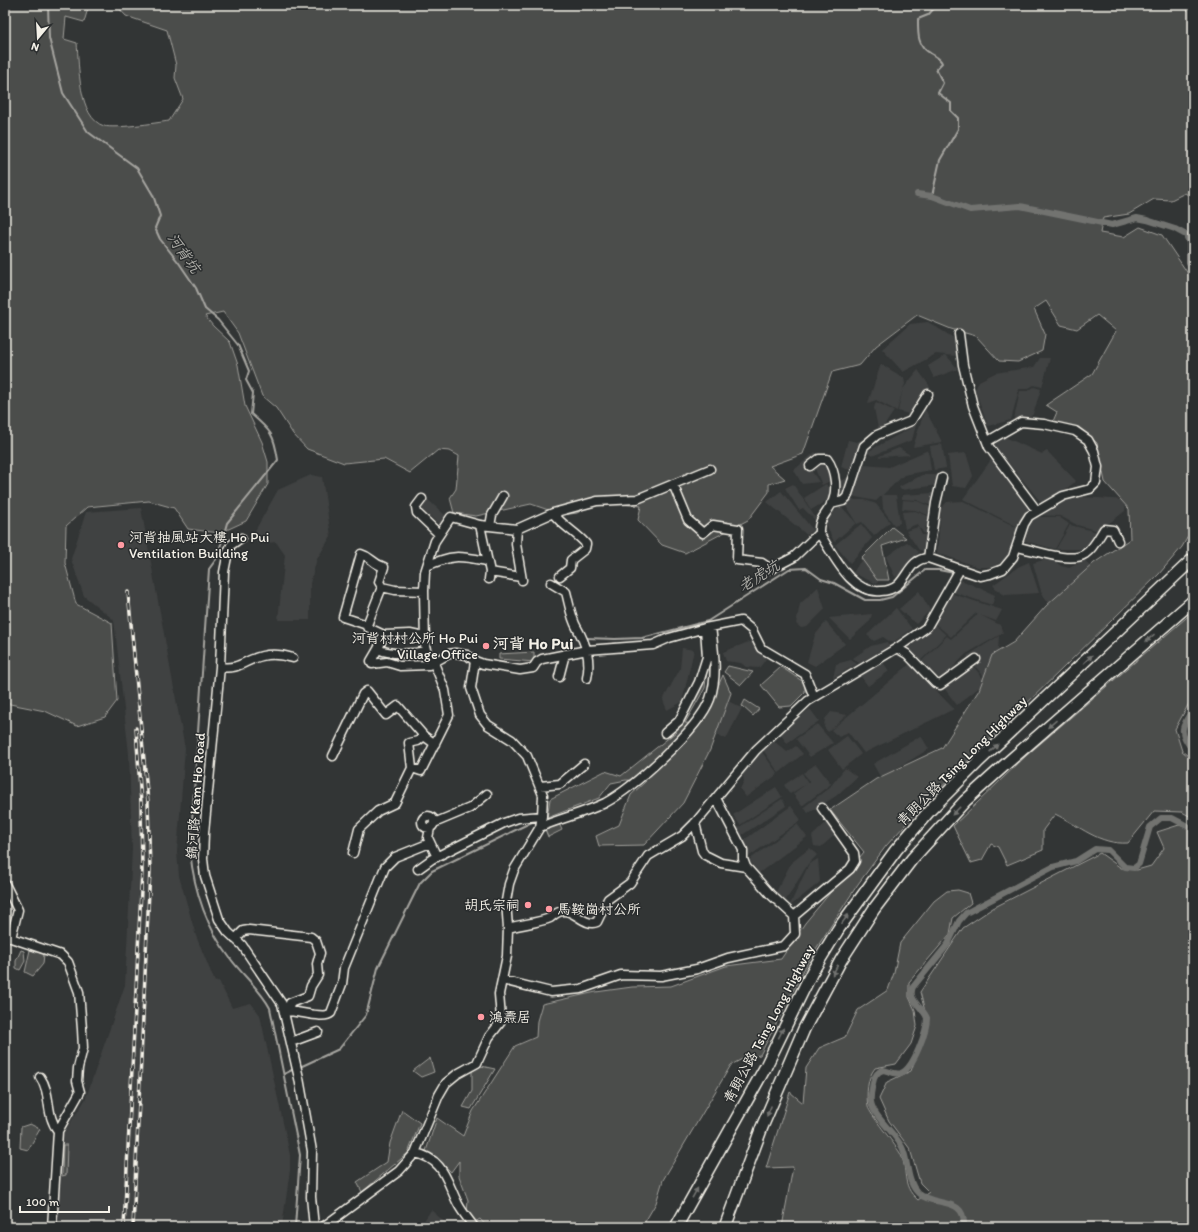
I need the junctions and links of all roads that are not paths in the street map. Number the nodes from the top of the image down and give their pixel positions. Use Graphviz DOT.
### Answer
graph roads {
  1 [pos="959,334"];
  2 [pos="928,394"];
  3 [pos="988,441"];
  4 [pos="810,466"];
  5 [pos="710,469"];
  6 [pos="942,478"];
  7 [pos="673,484"];
  8 [pos="503,496"];
  9 [pos="422,499"];
  10 [pos="831,504"];
  11 [pos="1037,511"];
  12 [pos="553,513"];
  13 [pos="480,525"];
  14 [pos="490,526"];
  15 [pos="517,529"];
  16 [pos="438,534"];
  17 [pos="819,534"];
  18 [pos="241,538"];
  19 [pos="1118,541"];
  20 [pos="1018,547"];
  21 [pos="928,558"];
  22 [pos="1193,559"];
  23 [pos="488,561"];
  24 [pos="427,566"];
  25 [pos="957,573"];
  26 [pos="560,576"];
  27 [pos="551,583"];
  28 [pos="382,587"];
  29 [pos="424,591"];
  30 [pos="1193,601"];
  31 [pos="367,625"];
  32 [pos="708,628"];
  33 [pos="384,635"];
  34 [pos="424,637"];
  35 [pos="897,648"];
  36 [pos="378,649"];
  37 [pos="587,650"];
  38 [pos="426,651"];
  39 [pos="565,654"];
  40 [pos="293,658"];
  41 [pos="976,659"];
  42 [pos="474,661"];
  43 [pos="434,663"];
  44 [pos="220,667"];
  45 [pos="559,677"];
  46 [pos="587,678"];
  47 [pos="814,697"];
  48 [pos="665,733"];
  49 [pos="424,736"];
  50 [pos="435,744"];
  51 [pos="333,756"];
  52 [pos="584,764"];
  53 [pos="412,768"];
  54 [pos="540,786"];
  55 [pos="487,794"];
  56 [pos="716,798"];
  57 [pos="822,808"];
  58 [pos="542,816"];
  59 [pos="695,823"];
  60 [pos="540,827"];
  61 [pos="430,842"];
  62 [pos="353,853"];
  63 [pos="437,857"];
  64 [pos="746,867"];
  65 [pos="418,869"];
  66 [pos="5,884"];
  67 [pos="7,895"];
  68 [pos="794,916"];
  69 [pos="508,928"];
  70 [pos="8,938"];
  71 [pos="235,938"];
  72 [pos="502,980"];
  73 [pos="287,1011"];
  74 [pos="318,1032"];
  75 [pos="291,1042"];
  76 [pos="40,1077"];
  77 [pos="58,1131"];
  78 [pos="415,1153"];
  79 [pos="52,1227"];
  80 [pos="314,1227"];
  81 [pos="323,1227"];
  82 [pos="474,1227"];
  83 [pos="676,1227"];
  84 [pos="725,1227"];
  1 -- 3 [label="street"];
  2 -- 10 [label="street"];
  3 -- 11 [label="street"];
  3 -- 11 [label="street"];
  4 -- 10 [label="street"];
  5 -- 7 [label="street"];
  6 -- 21 [label="street"];
  7 -- 12 [label="street"];
  7 -- 17 [label="street"];
  8 -- 14 [label="street"];
  9 -- 16 [label="street"];
  10 -- 17 [label="street"];
  11 -- 20 [label="street"];
  12 -- 15 [label="street"];
  12 -- 26 [label="street"];
  13 -- 14 [label="street"];
  13 -- 16 [label="street"];
  13 -- 23 [label="street"];
  14 -- 15 [label="street"];
  15 -- 23 [label="street"];
  16 -- 24 [label="street"];
  17 -- 21 [label="street"];
  18 -- 44 [label="street, 錦河路 Kam Ho Road"];
  19 -- 20 [label="street"];
  20 -- 25 [label="street"];
  21 -- 25 [label="street"];
  83 -- 22 [label="highway, 青朗公路 Tsing Long Highway, one-way"];
  23 -- 24 [label="street"];
  24 -- 29 [label="street"];
  25 -- 35 [label="street"];
  27 -- 37 [label="street"];
  28 -- 29 [label="street"];
  28 -- 31 [label="street"];
  28 -- 31 [label="street"];
  29 -- 34 [label="street"];
  30 -- 84 [label="highway, one-way"];
  31 -- 33 [label="street"];
  32 -- 37 [label="street"];
  32 -- 47 [label="street"];
  32 -- 48 [label="street"];
  32 -- 60 [label="street"];
  33 -- 34 [label="street"];
  33 -- 36 [label="street"];
  34 -- 38 [label="street"];
  35 -- 41 [label="street"];
  35 -- 47 [label="street"];
  36 -- 38 [label="street"];
  36 -- 43 [label="street"];
  37 -- 39 [label="street"];
  37 -- 46 [label="street"];
  38 -- 43 [label="street"];
  39 -- 42 [label="street"];
  39 -- 45 [label="street"];
  40 -- 44 [label="street"];
  42 -- 43 [label="street"];
  42 -- 54 [label="street"];
  43 -- 50 [label="street"];
  44 -- 71 [label="street, 錦河路 Kam Ho Road"];
  47 -- 56 [label="street"];
  49 -- 50 [label="street"];
  49 -- 51 [label="street"];
  49 -- 53 [label="street"];
  50 -- 53 [label="street"];
  52 -- 54 [label="street"];
  53 -- 62 [label="street"];
  54 -- 58 [label="street"];
  55 -- 61 [label="street"];
  56 -- 59 [label="street"];
  56 -- 64 [label="street"];
  57 -- 68 [label="street"];
  58 -- 60 [label="street"];
  58 -- 63 [label="street"];
  59 -- 64 [label="street"];
  59 -- 69 [label="street"];
  60 -- 69 [label="street"];
  61 -- 63 [label="street"];
  61 -- 73 [label="street"];
  63 -- 65 [label="street"];
  64 -- 68 [label="street"];
  66 -- 67 [label="street"];
  67 -- 70 [label="street"];
  68 -- 72 [label="street"];
  69 -- 72 [label="street"];
  70 -- 77 [label="street"];
  71 -- 73 [label="street, 錦河路 Kam Ho Road"];
  71 -- 73 [label="street"];
  72 -- 78 [label="street"];
  73 -- 75 [label="street, 錦河路 Kam Ho Road"];
  74 -- 75 [label="street"];
  75 -- 80 [label="street, 錦河路 Kam Ho Road"];
  76 -- 77 [label="street"];
  77 -- 79 [label="street"];
  78 -- 81 [label="street"];
  78 -- 82 [label="street"];
}
